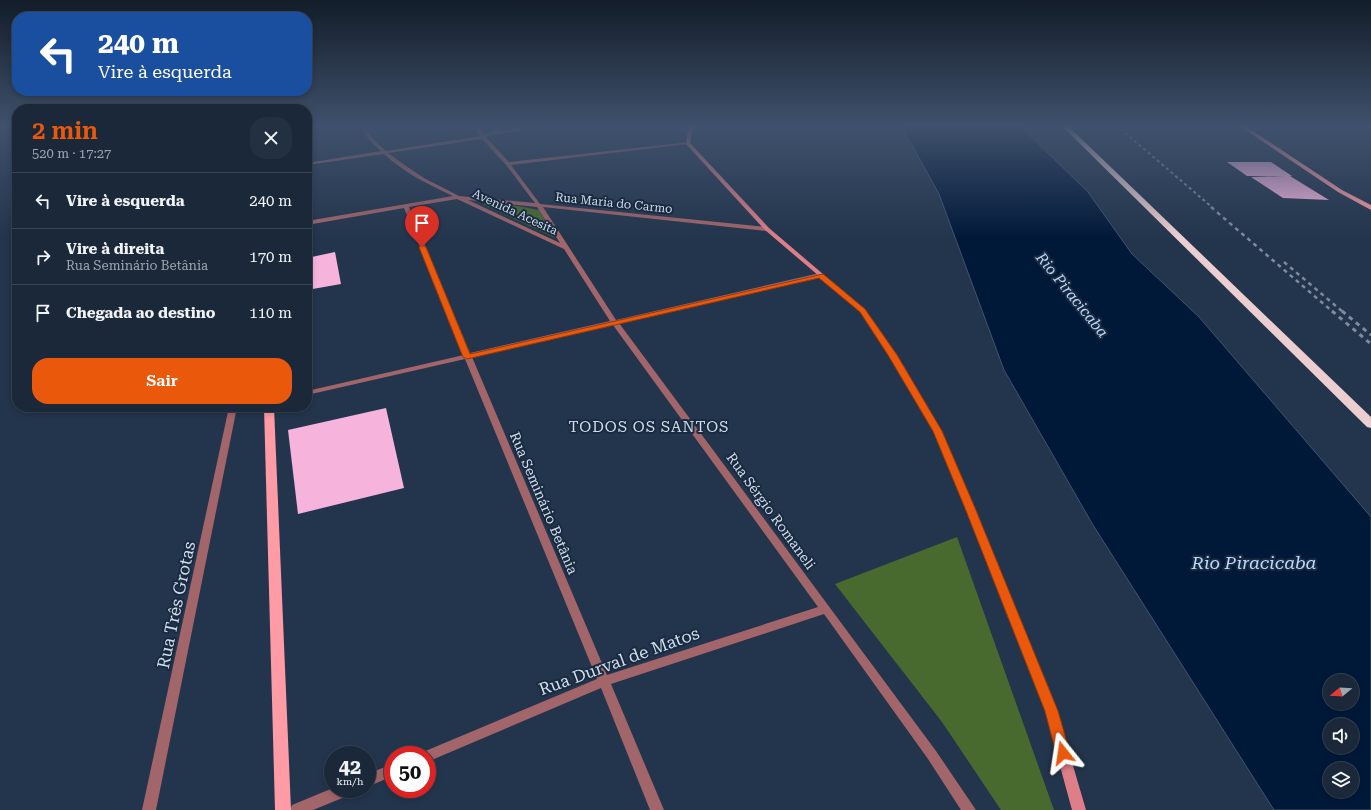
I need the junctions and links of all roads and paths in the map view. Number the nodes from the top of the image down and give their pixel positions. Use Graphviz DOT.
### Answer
graph roads {
  1 [pos="398,163"];
  2 [pos="518,163"];
  3 [pos="706,163"];
  4 [pos="1103,163"];
  5 [pos="1298,163"];
  6 [pos="508,164"];
  7 [pos="458,197"];
  8 [pos="406,206"];
  9 [pos="540,207"];
  10 [pos="1371,208"];
  11 [pos="312,222"];
  12 [pos="767,229"];
  13 [pos="567,249"];
  14 [pos="820,275"];
  15 [pos="615,323"];
  16 [pos="467,357"];
  17 [pos="312,392"];
  18 [pos="232,412"];
  19 [pos="268,412"];
  20 [pos="1371,424"];
  21 [pos="826,609"];
  22 [pos="605,681"];
  23 [pos="436,752"];
  24 [pos="326,798"];
  25 [pos="149,810"];
  26 [pos="283,810"];
  27 [pos="297,810"];
  28 [pos="657,810"];
  29 [pos="969,810"];
  30 [pos="1079,810"];
  1 -- 7 [label="street, Avenida Acesita"];
  2 -- 6 [label="street"];
  3 -- 12 [label="main road"];
  4 -- 20 [label="highway"];
  5 -- 10 [label="main road"];
  6 -- 9 [label="street, Rua Sérgio Romaneli"];
  7 -- 8 [label="street"];
  7 -- 9 [label="street, Rua Maria do Carmo"];
  7 -- 13 [label="street, Avenida Acesita"];
  8 -- 11 [label="street"];
  8 -- 16 [label="street, Rua Seminário Betânia"];
  9 -- 12 [label="street, Rua Maria do Carmo"];
  9 -- 13 [label="street, Rua Sérgio Romaneli"];
  12 -- 14 [label="main road"];
  13 -- 15 [label="street, Rua Sérgio Romaneli"];
  14 -- 15 [label="street"];
  14 -- 30 [label="main road"];
  15 -- 16 [label="street"];
  15 -- 21 [label="street, Rua Sérgio Romaneli"];
  16 -- 17 [label="street"];
  16 -- 22 [label="street, Rua Seminário Betânia"];
  18 -- 25 [label="street, Rua Três Grotas"];
  19 -- 26 [label="main road"];
  21 -- 22 [label="street, Rua Durval de Matos"];
  21 -- 29 [label="street, Rua Sérgio Romaneli"];
  22 -- 23 [label="street, Rua Durval de Matos"];
  22 -- 28 [label="street, Rua Seminário Betânia"];
  24 -- 27 [label="street"];
}
